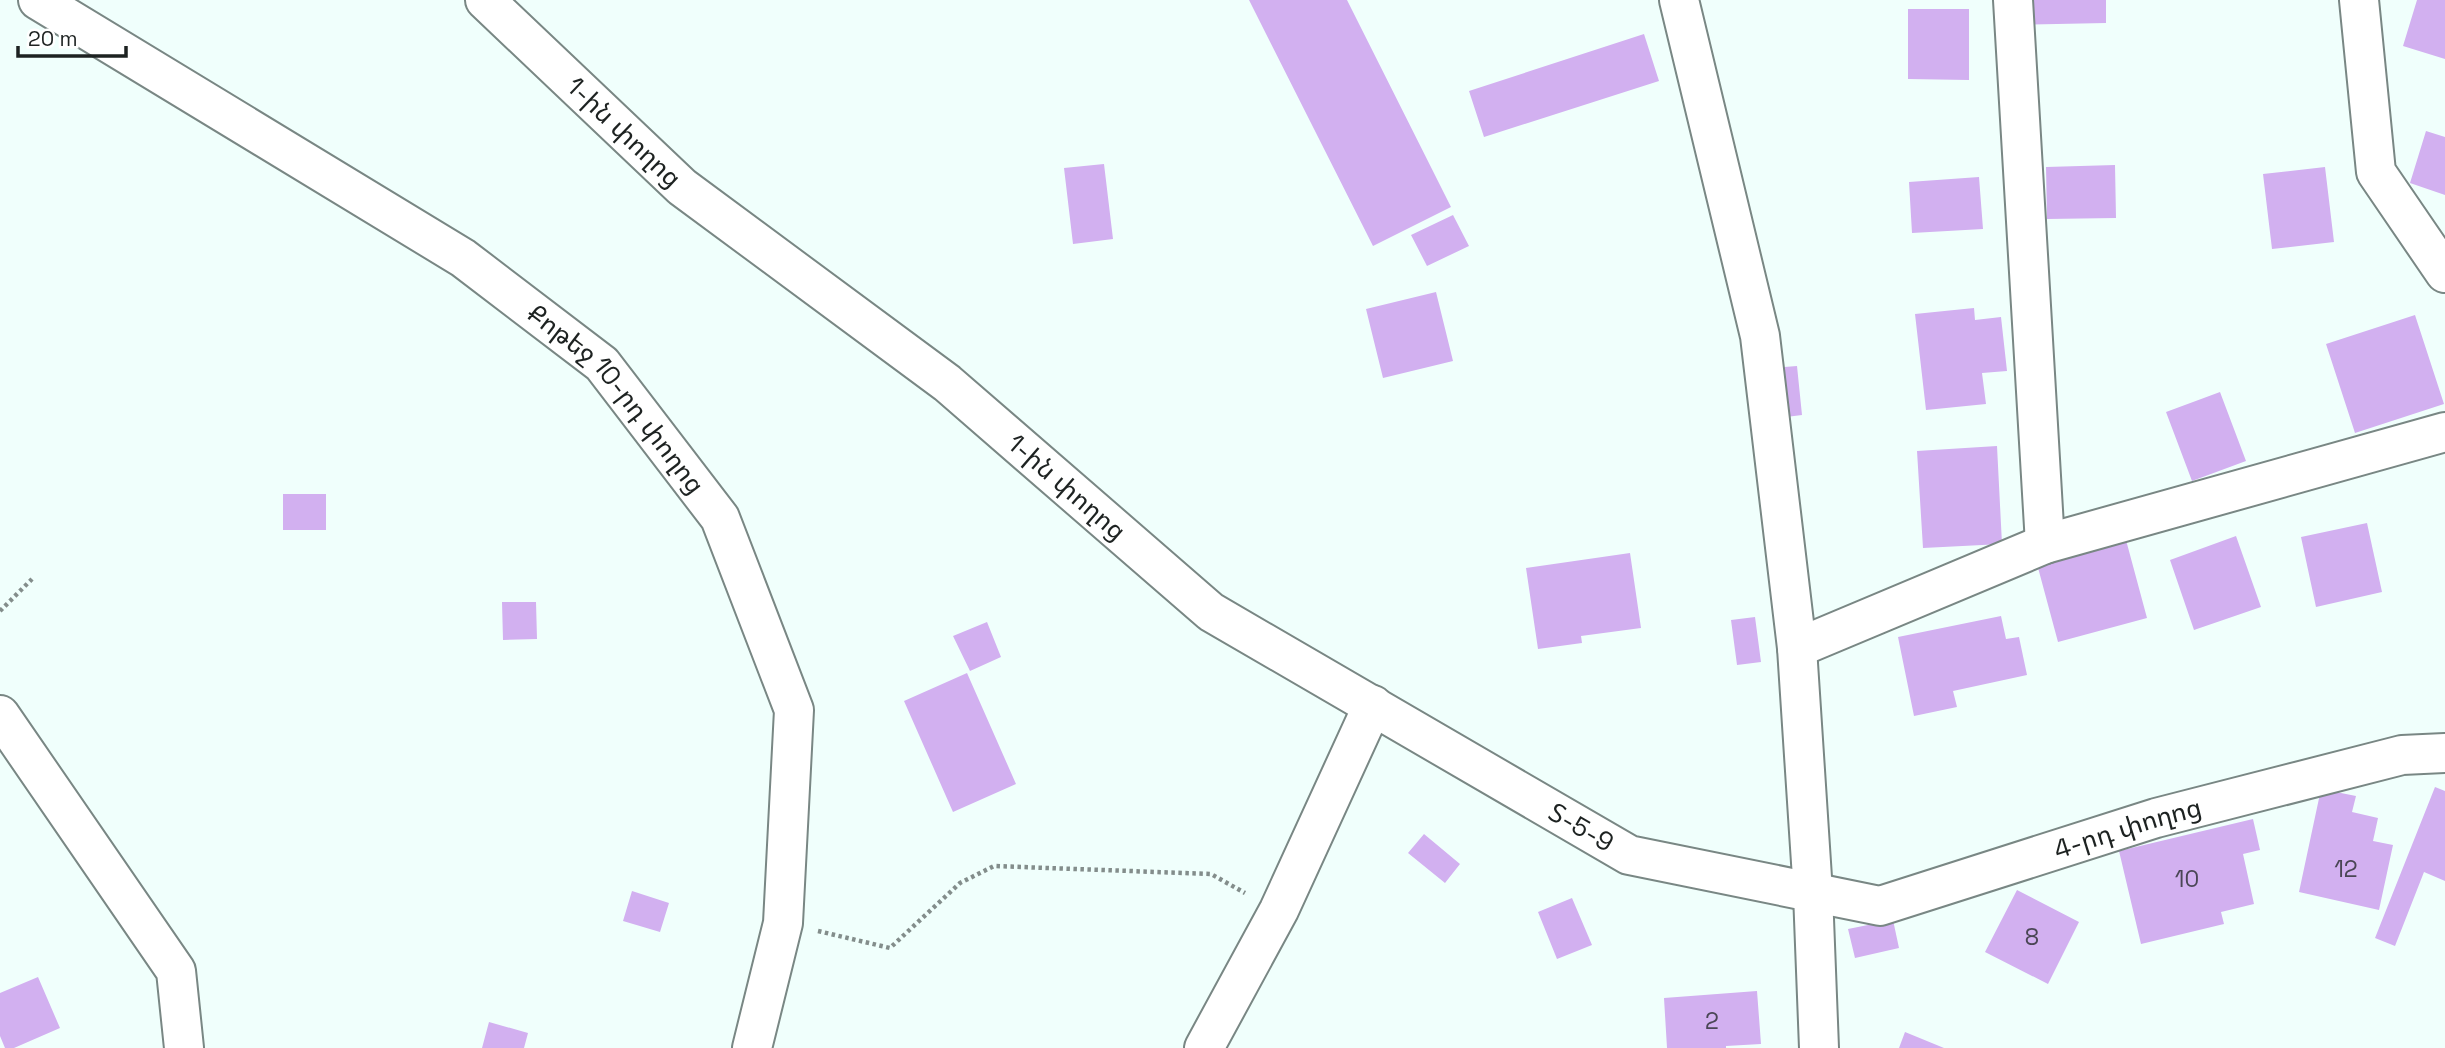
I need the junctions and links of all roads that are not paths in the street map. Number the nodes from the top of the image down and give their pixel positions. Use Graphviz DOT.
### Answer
graph roads {
  1 [pos="38,0"];
  2 [pos="485,0"];
  3 [pos="1679,0"];
  4 [pos="2013,0"];
  5 [pos="2359,0"];
  6 [pos="2445,273"];
  7 [pos="2445,432"];
  8 [pos="2045,544"];
  9 [pos="1797,648"];
  10 [pos="1373,705"];
  11 [pos="0,715"];
  12 [pos="2445,752"];
  13 [pos="1812,893"];
  14 [pos="184,1048"];
  15 [pos="752,1048"];
  16 [pos="1203,1048"];
  17 [pos="1819,1048"];
  1 -- 15 [label="street, Քոթեջ 10-րդ փողոց"];
  2 -- 10 [label="street, 1-ին փողոց / Տ-5-9"];
  3 -- 9 [label="street"];
  4 -- 8 [label="street"];
  5 -- 6 [label="street"];
  7 -- 8 [label="street"];
  8 -- 9 [label="street"];
  9 -- 13 [label="street"];
  10 -- 13 [label="street, Տ-5-9 / Տ-5-9"];
  10 -- 16 [label="street"];
  11 -- 14 [label="street"];
  12 -- 13 [label="street, 4-րդ փողոց / Տ-5-9"];
  13 -- 17 [label="street"];
}
